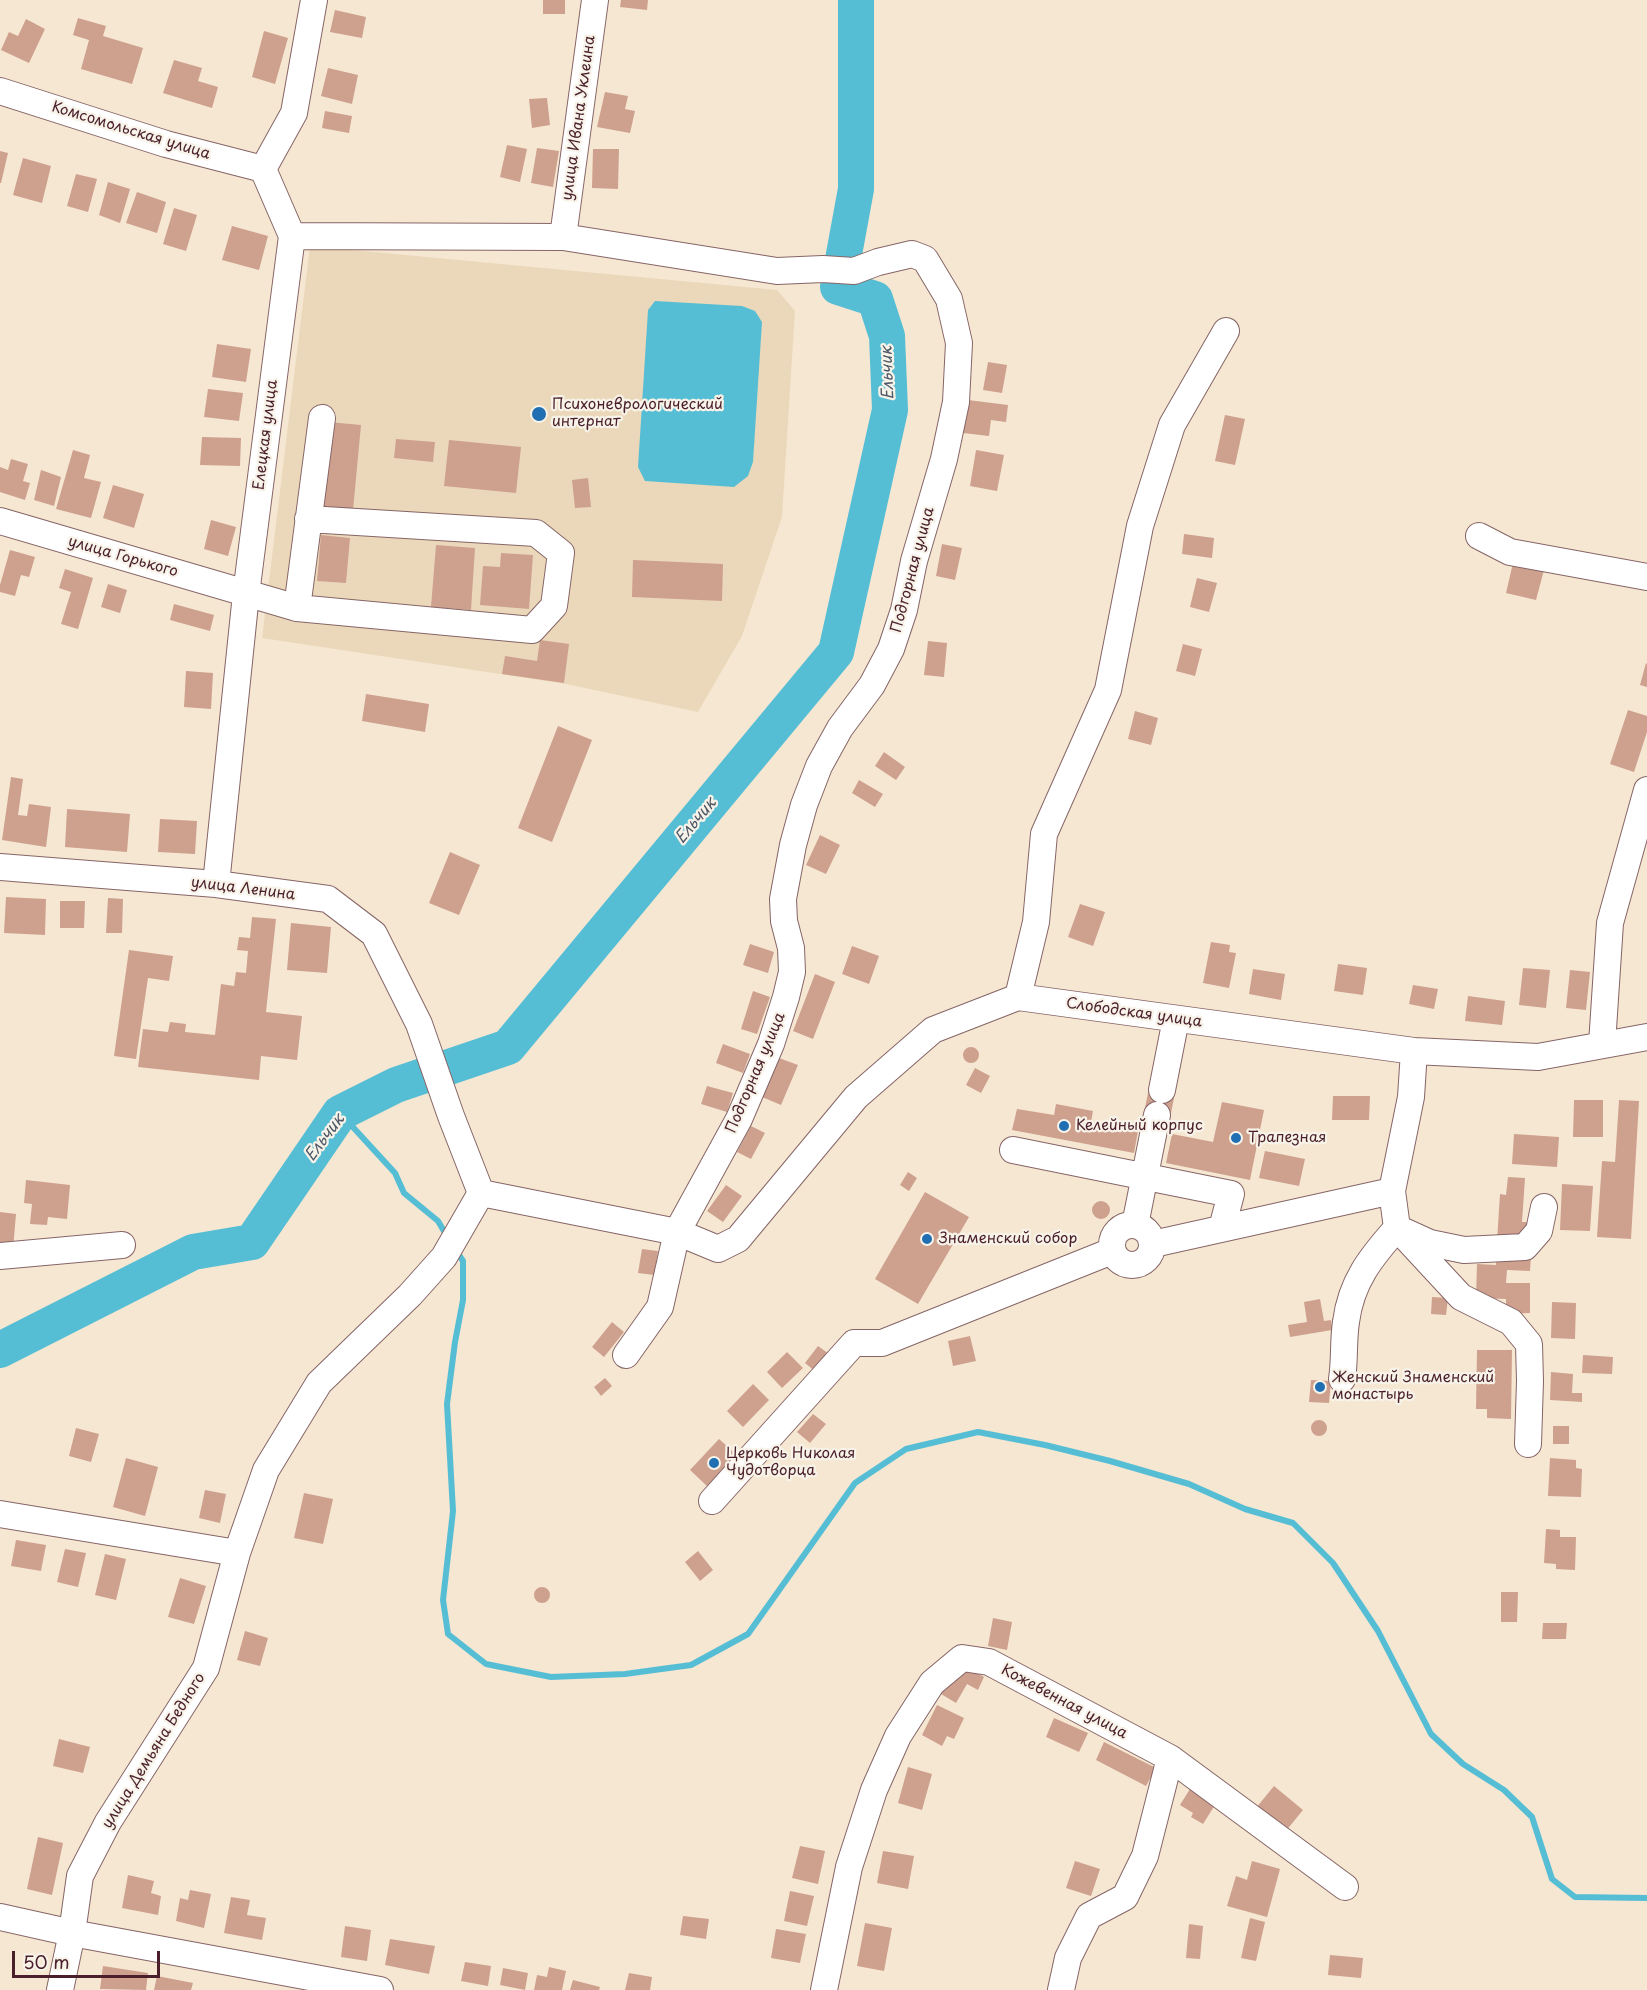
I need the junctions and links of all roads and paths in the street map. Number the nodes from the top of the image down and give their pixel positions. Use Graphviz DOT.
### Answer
graph roads {
  1 [pos="314,0"];
  2 [pos="595,0"];
  3 [pos="0,91"];
  4 [pos="263,169"];
  5 [pos="291,236"];
  6 [pos="563,237"];
  7 [pos="1226,331"];
  8 [pos="322,418"];
  9 [pos="308,519"];
  10 [pos="0,521"];
  11 [pos="1479,536"];
  12 [pos="1647,577"];
  13 [pos="246,594"];
  14 [pos="297,608"];
  15 [pos="1647,790"];
  16 [pos="0,867"];
  17 [pos="216,884"];
  18 [pos="1018,997"];
  19 [pos="1176,1019"];
  20 [pos="1647,1037"];
  21 [pos="1602,1044"];
  22 [pos="1414,1051"];
  23 [pos="1162,1090"];
  24 [pos="1157,1115"];
  25 [pos="1013,1150"];
  26 [pos="1145,1176"];
  27 [pos="1392,1191"];
  28 [pos="481,1193"];
  29 [pos="1544,1207"];
  30 [pos="1135,1225"];
  31 [pos="1222,1228"];
  32 [pos="1397,1228"];
  33 [pos="677,1232"];
  34 [pos="1153,1244"];
  35 [pos="122,1245"];
  36 [pos="1112,1251"];
  37 [pos="0,1256"];
  38 [pos="626,1355"];
  39 [pos="1342,1379"];
  40 [pos="1528,1444"];
  41 [pos="712,1501"];
  42 [pos="0,1514"];
  43 [pos="237,1553"];
  44 [pos="1170,1758"];
  45 [pos="1345,1887"];
  46 [pos="0,1917"];
  47 [pos="72,1932"];
  48 [pos="60,1990"];
  49 [pos="380,1990"];
  50 [pos="824,1990"];
  51 [pos="1061,1990"];
  1 -- 4 [label="street"];
  2 -- 6 [label="street, улица Ивана Уклеина"];
  3 -- 4 [label="street, Комсомольская улица"];
  4 -- 5 [label="street, Елецкая улица"];
  5 -- 6 [label="street, Подгорная улица"];
  5 -- 13 [label="street, Елецкая улица"];
  6 -- 33 [label="street, Подгорная улица"];
  7 -- 18 [label="street"];
  8 -- 9 [label="street"];
  9 -- 14 [label="street"];
  9 -- 14 [label="street, улица Горького"];
  10 -- 13 [label="street, улица Горького"];
  11 -- 12 [label="street"];
  13 -- 14 [label="street, улица Горького"];
  13 -- 17 [label="street, Елецкая улица"];
  15 -- 21 [label="street"];
  16 -- 17 [label="street, улица Ленина"];
  17 -- 28 [label="street, улица Ленина"];
  18 -- 19 [label="street, Слободская улица"];
  18 -- 33 [label="street, Слободская улица"];
  19 -- 22 [label="street, Слободская улица"];
  19 -- 23 [label="street"];
  20 -- 21 [label="street, Слободская улица"];
  21 -- 22 [label="street, Слободская улица"];
  22 -- 27 [label="street"];
  24 -- 26 [label="street"];
  25 -- 26 [label="street"];
  26 -- 30 [label="street"];
  26 -- 31 [label="street"];
  27 -- 31 [label="street"];
  27 -- 32 [label="street"];
  28 -- 33 [label="street"];
  28 -- 43 [label="street, улица Демьяна Бедного"];
  29 -- 32 [label="street"];
  30 -- 34 [label="street"];
  30 -- 36 [label="street"];
  31 -- 34 [label="street"];
  32 -- 39 [label="street"];
  32 -- 40 [label="street"];
  33 -- 38 [label="street, Подгорная улица"];
  34 -- 36 [label="street"];
  35 -- 37 [label="street"];
  36 -- 41 [label="street"];
  42 -- 43 [label="street"];
  43 -- 47 [label="street, улица Демьяна Бедного"];
  44 -- 45 [label="street, Кожевенная улица"];
  44 -- 50 [label="street, Кожевенная улица"];
  44 -- 51 [label="street"];
  46 -- 47 [label="street"];
  47 -- 48 [label="street, улица Демьяна Бедного"];
  47 -- 49 [label="street"];
}
